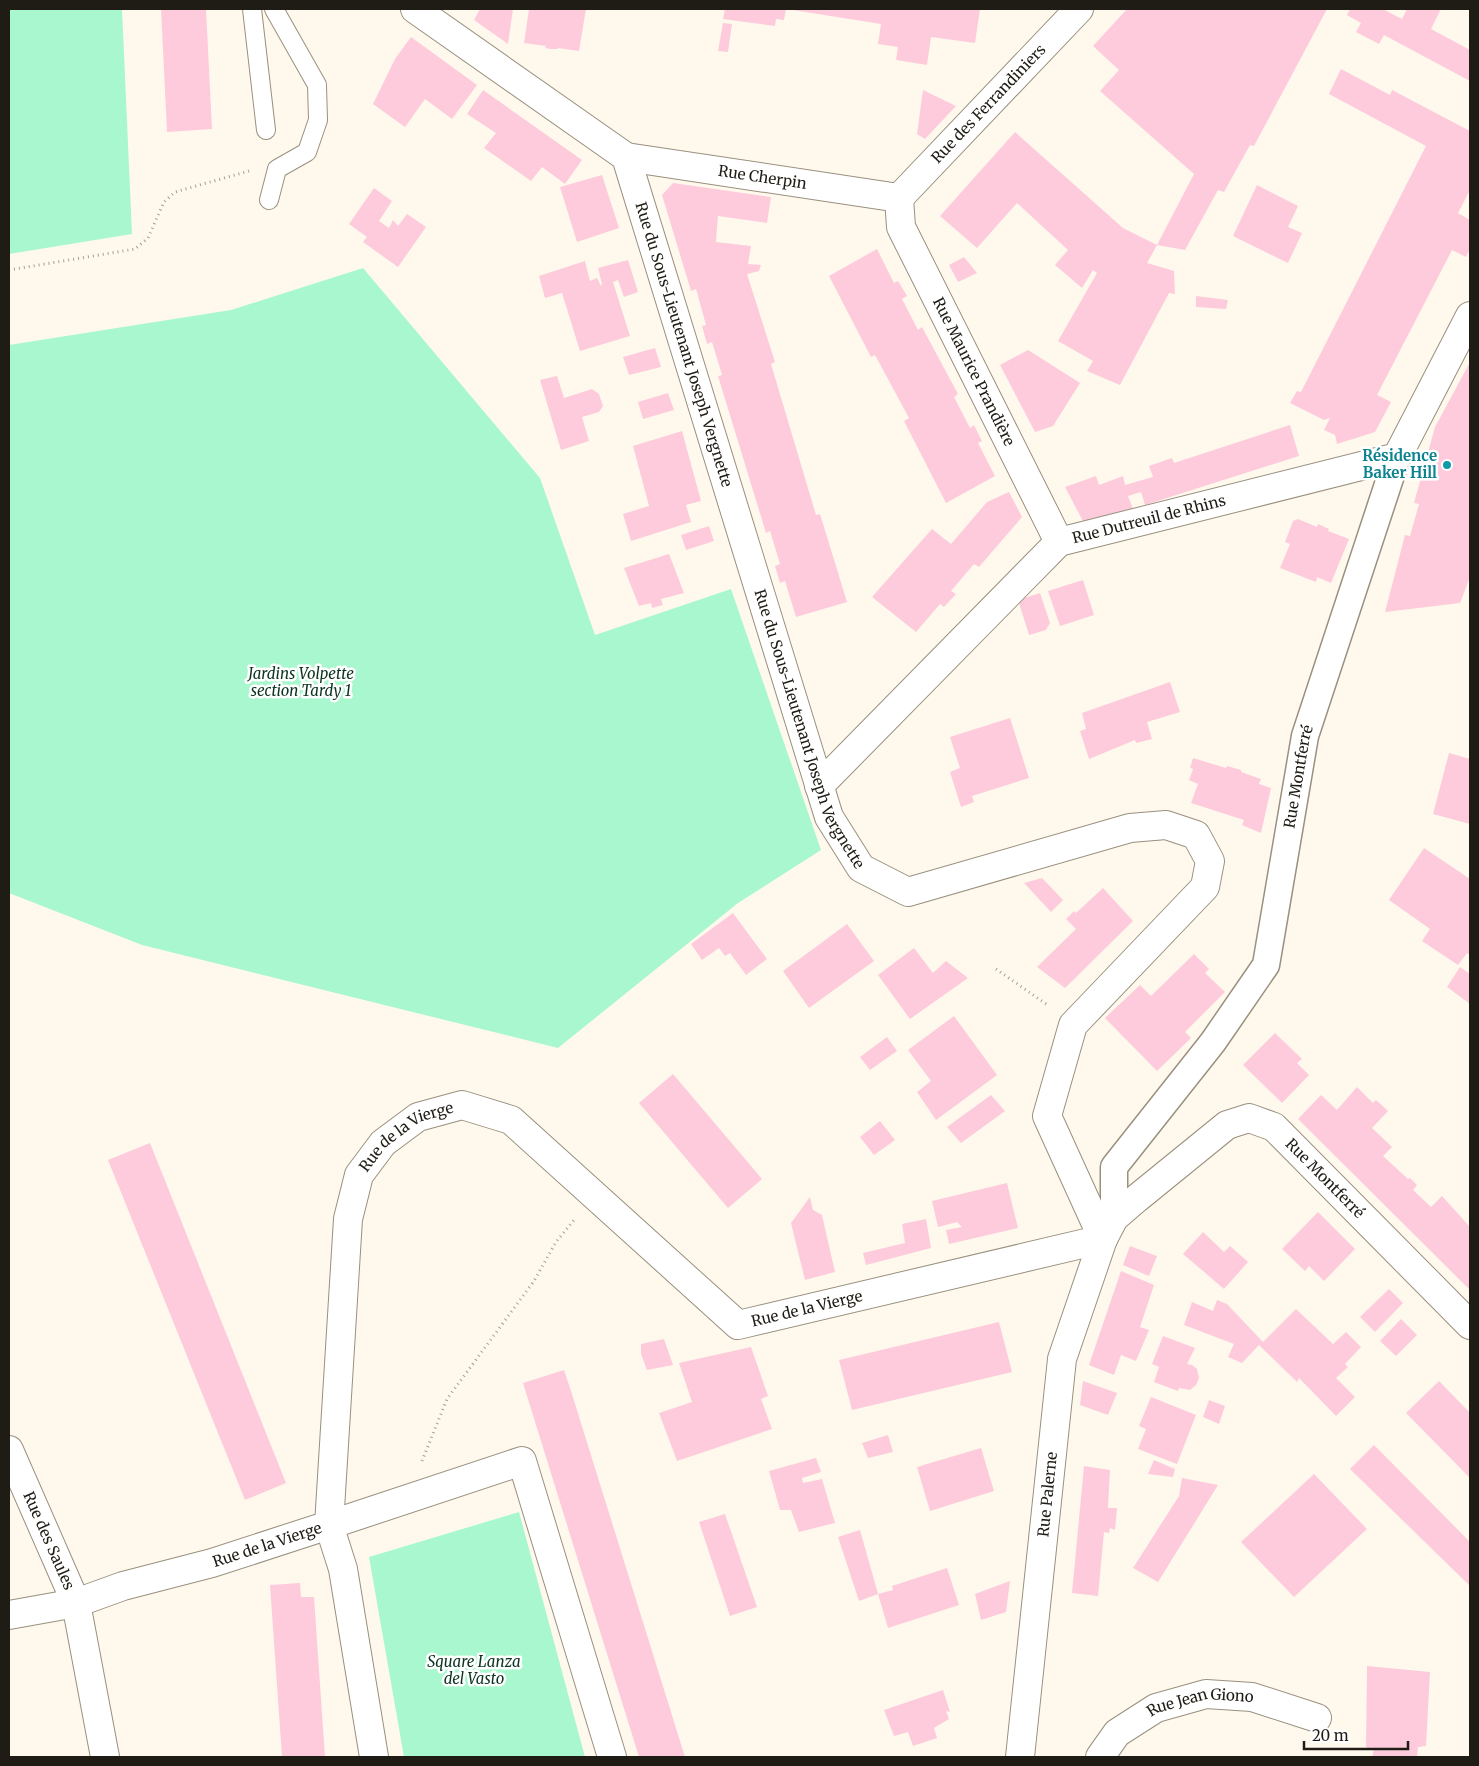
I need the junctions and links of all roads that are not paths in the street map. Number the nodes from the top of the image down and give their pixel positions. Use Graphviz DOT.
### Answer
graph roads {
  1 [pos="252,9"];
  2 [pos="274,9"];
  3 [pos="415,9"];
  4 [pos="1080,9"];
  5 [pos="266,130"];
  6 [pos="626,157"];
  7 [pos="898,198"];
  8 [pos="269,200"];
  9 [pos="1470,316"];
  10 [pos="1397,457"];
  11 [pos="1059,542"];
  12 [pos="819,786"];
  13 [pos="1109,1228"];
  14 [pos="1470,1325"];
  15 [pos="9,1450"];
  16 [pos="329,1525"];
  17 [pos="76,1603"];
  18 [pos="9,1615"];
  19 [pos="1316,1718"];
  20 [pos="105,1757"];
  21 [pos="374,1757"];
  22 [pos="612,1757"];
  23 [pos="1020,1757"];
  24 [pos="1100,1757"];
  1 -- 5 [label="lane"];
  2 -- 8 [label="lane"];
  3 -- 6 [label="street"];
  4 -- 7 [label="street, Rue des Ferrandiniers"];
  6 -- 7 [label="street, Rue Cherpin"];
  6 -- 12 [label="street, Rue du Sous-Lieutenant Joseph Vergnette"];
  7 -- 11 [label="street, Rue Maurice Prandière"];
  9 -- 10 [label="street, Rue Montferré"];
  10 -- 11 [label="street, Rue Dutreuil de Rhins"];
  10 -- 13 [label="street, Rue Montferré"];
  11 -- 12 [label="street, Rue Dutreuil de Rhins"];
  12 -- 13 [label="street, Rue du Sous-Lieutenant Joseph Vergnette"];
  13 -- 14 [label="street, Rue Montferré"];
  13 -- 16 [label="street, Rue de la Vierge"];
  13 -- 23 [label="street, Rue Palerne"];
  15 -- 17 [label="street, Rue des Saules"];
  16 -- 17 [label="street, Rue de la Vierge"];
  16 -- 21 [label="street"];
  16 -- 22 [label="street"];
  17 -- 18 [label="street, Rue de la Vierge"];
  17 -- 20 [label="street, Rue des Saules"];
  19 -- 24 [label="street, Rue Jean Giono"];
}
